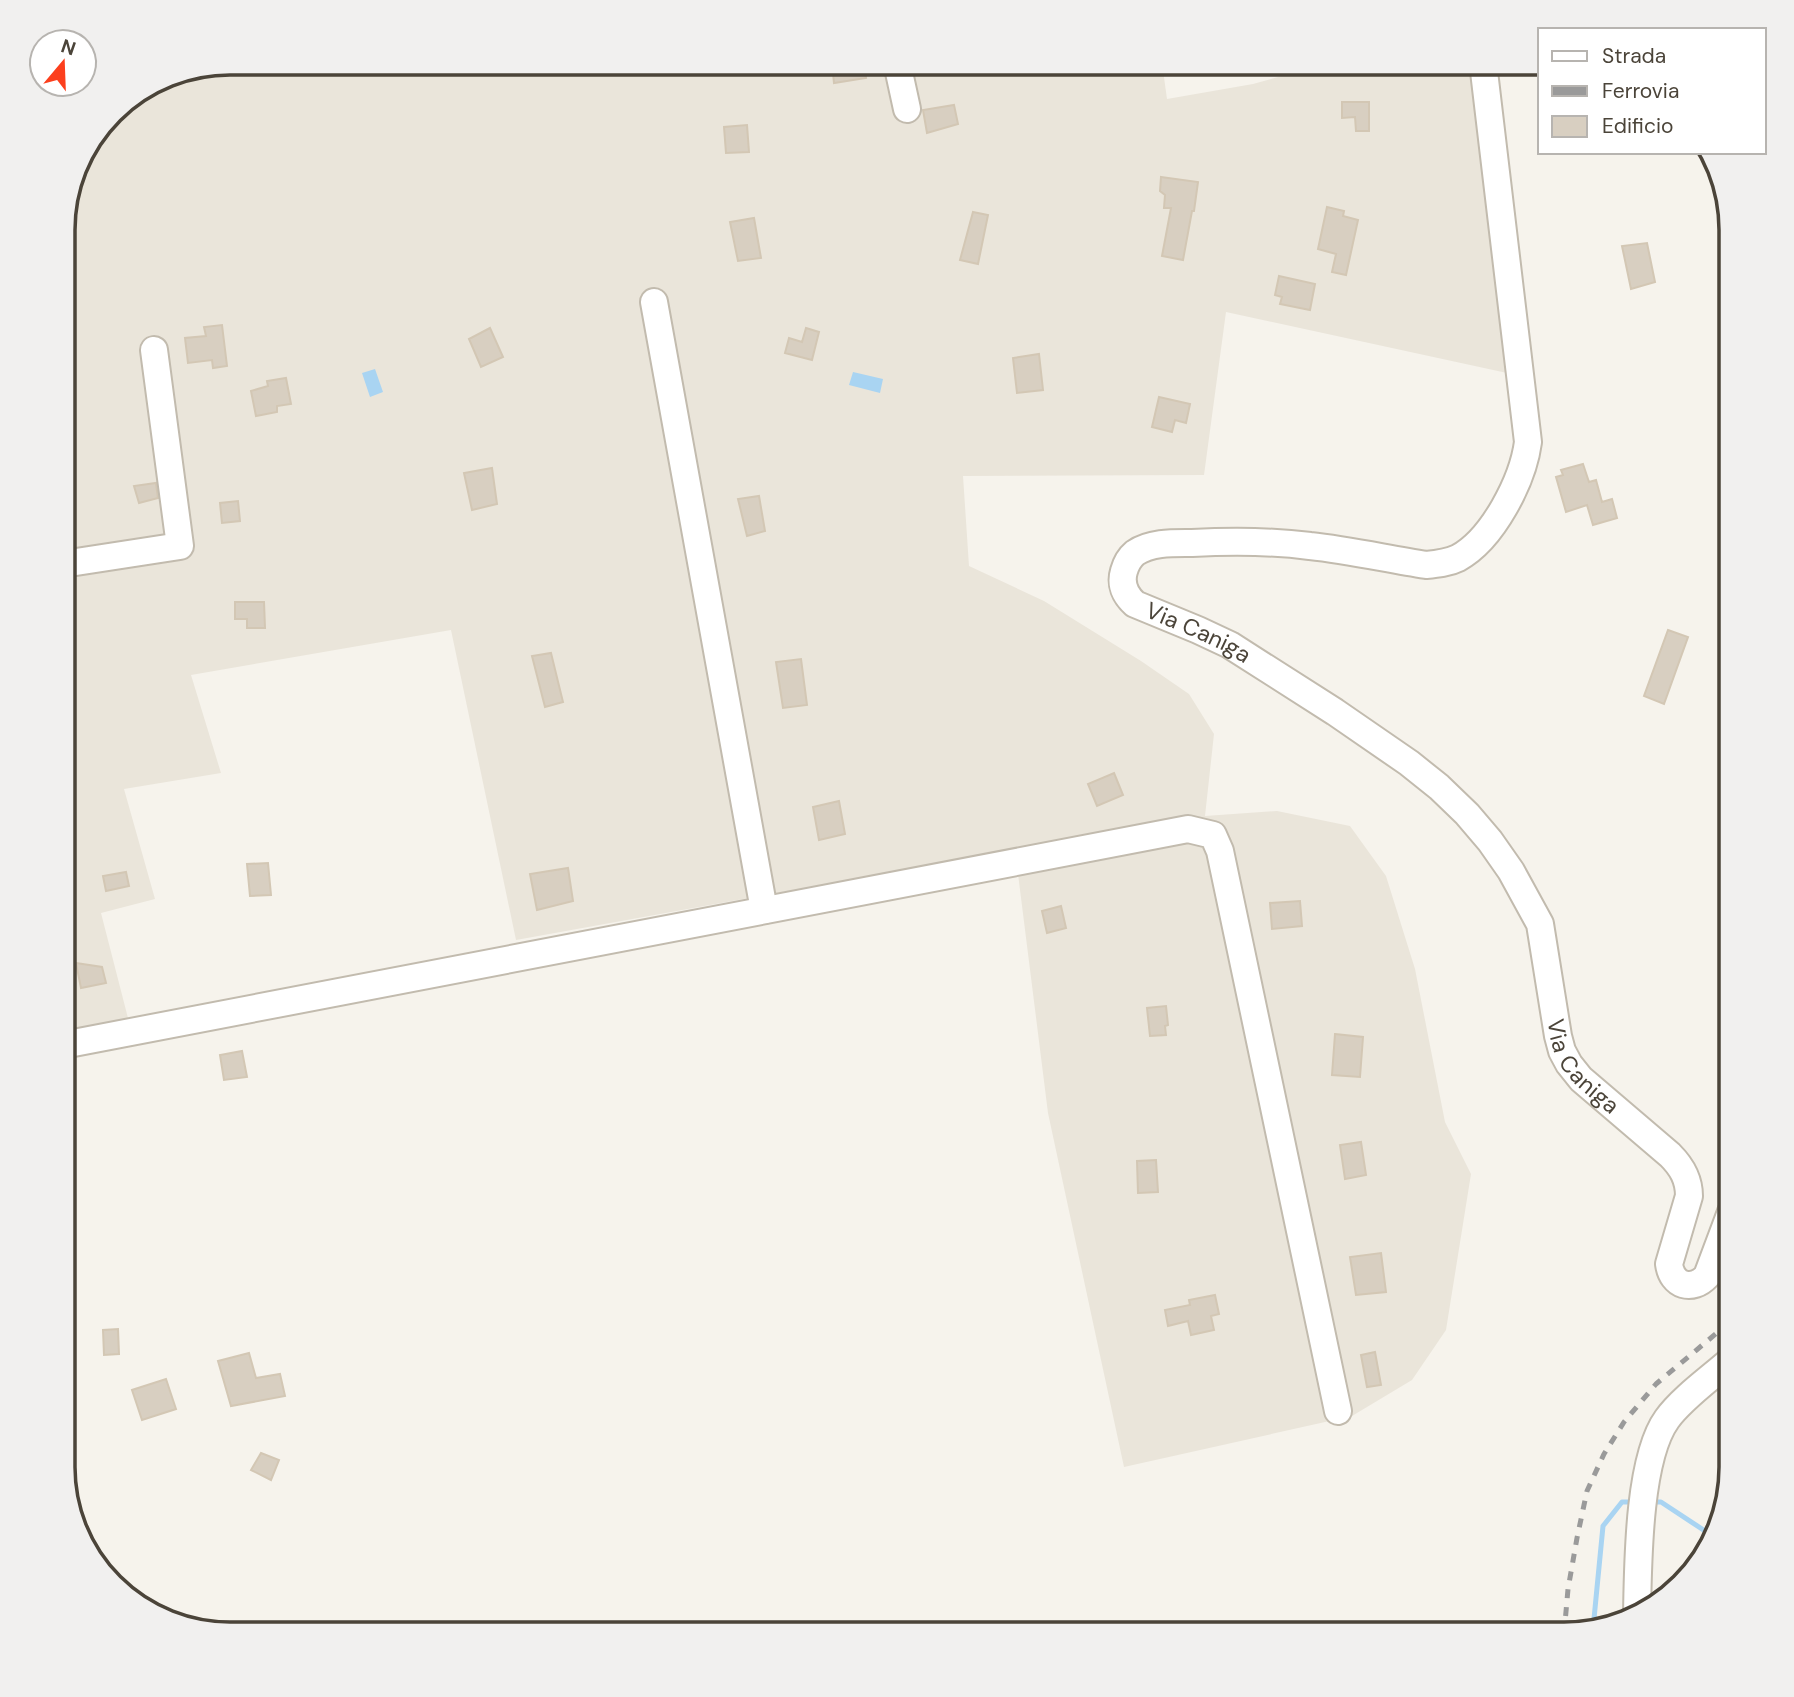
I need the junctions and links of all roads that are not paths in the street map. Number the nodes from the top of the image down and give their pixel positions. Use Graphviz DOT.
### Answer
graph roads {
  1 [pos="900,75"];
  2 [pos="1484,75"];
  3 [pos="907,109"];
  4 [pos="654,302"];
  5 [pos="154,350"];
  6 [pos="76,562"];
  7 [pos="764,910"];
  8 [pos="76,1042"];
  9 [pos="1719,1244"];
  10 [pos="1719,1371"];
  11 [pos="1338,1410"];
  12 [pos="1637,1603"];
  1 -- 3 [label="street"];
  2 -- 9 [label="street, Via Caniga"];
  4 -- 7 [label="street"];
  5 -- 6 [label="street"];
  7 -- 8 [label="street"];
  7 -- 11 [label="street"];
  10 -- 12 [label="street"];
}
